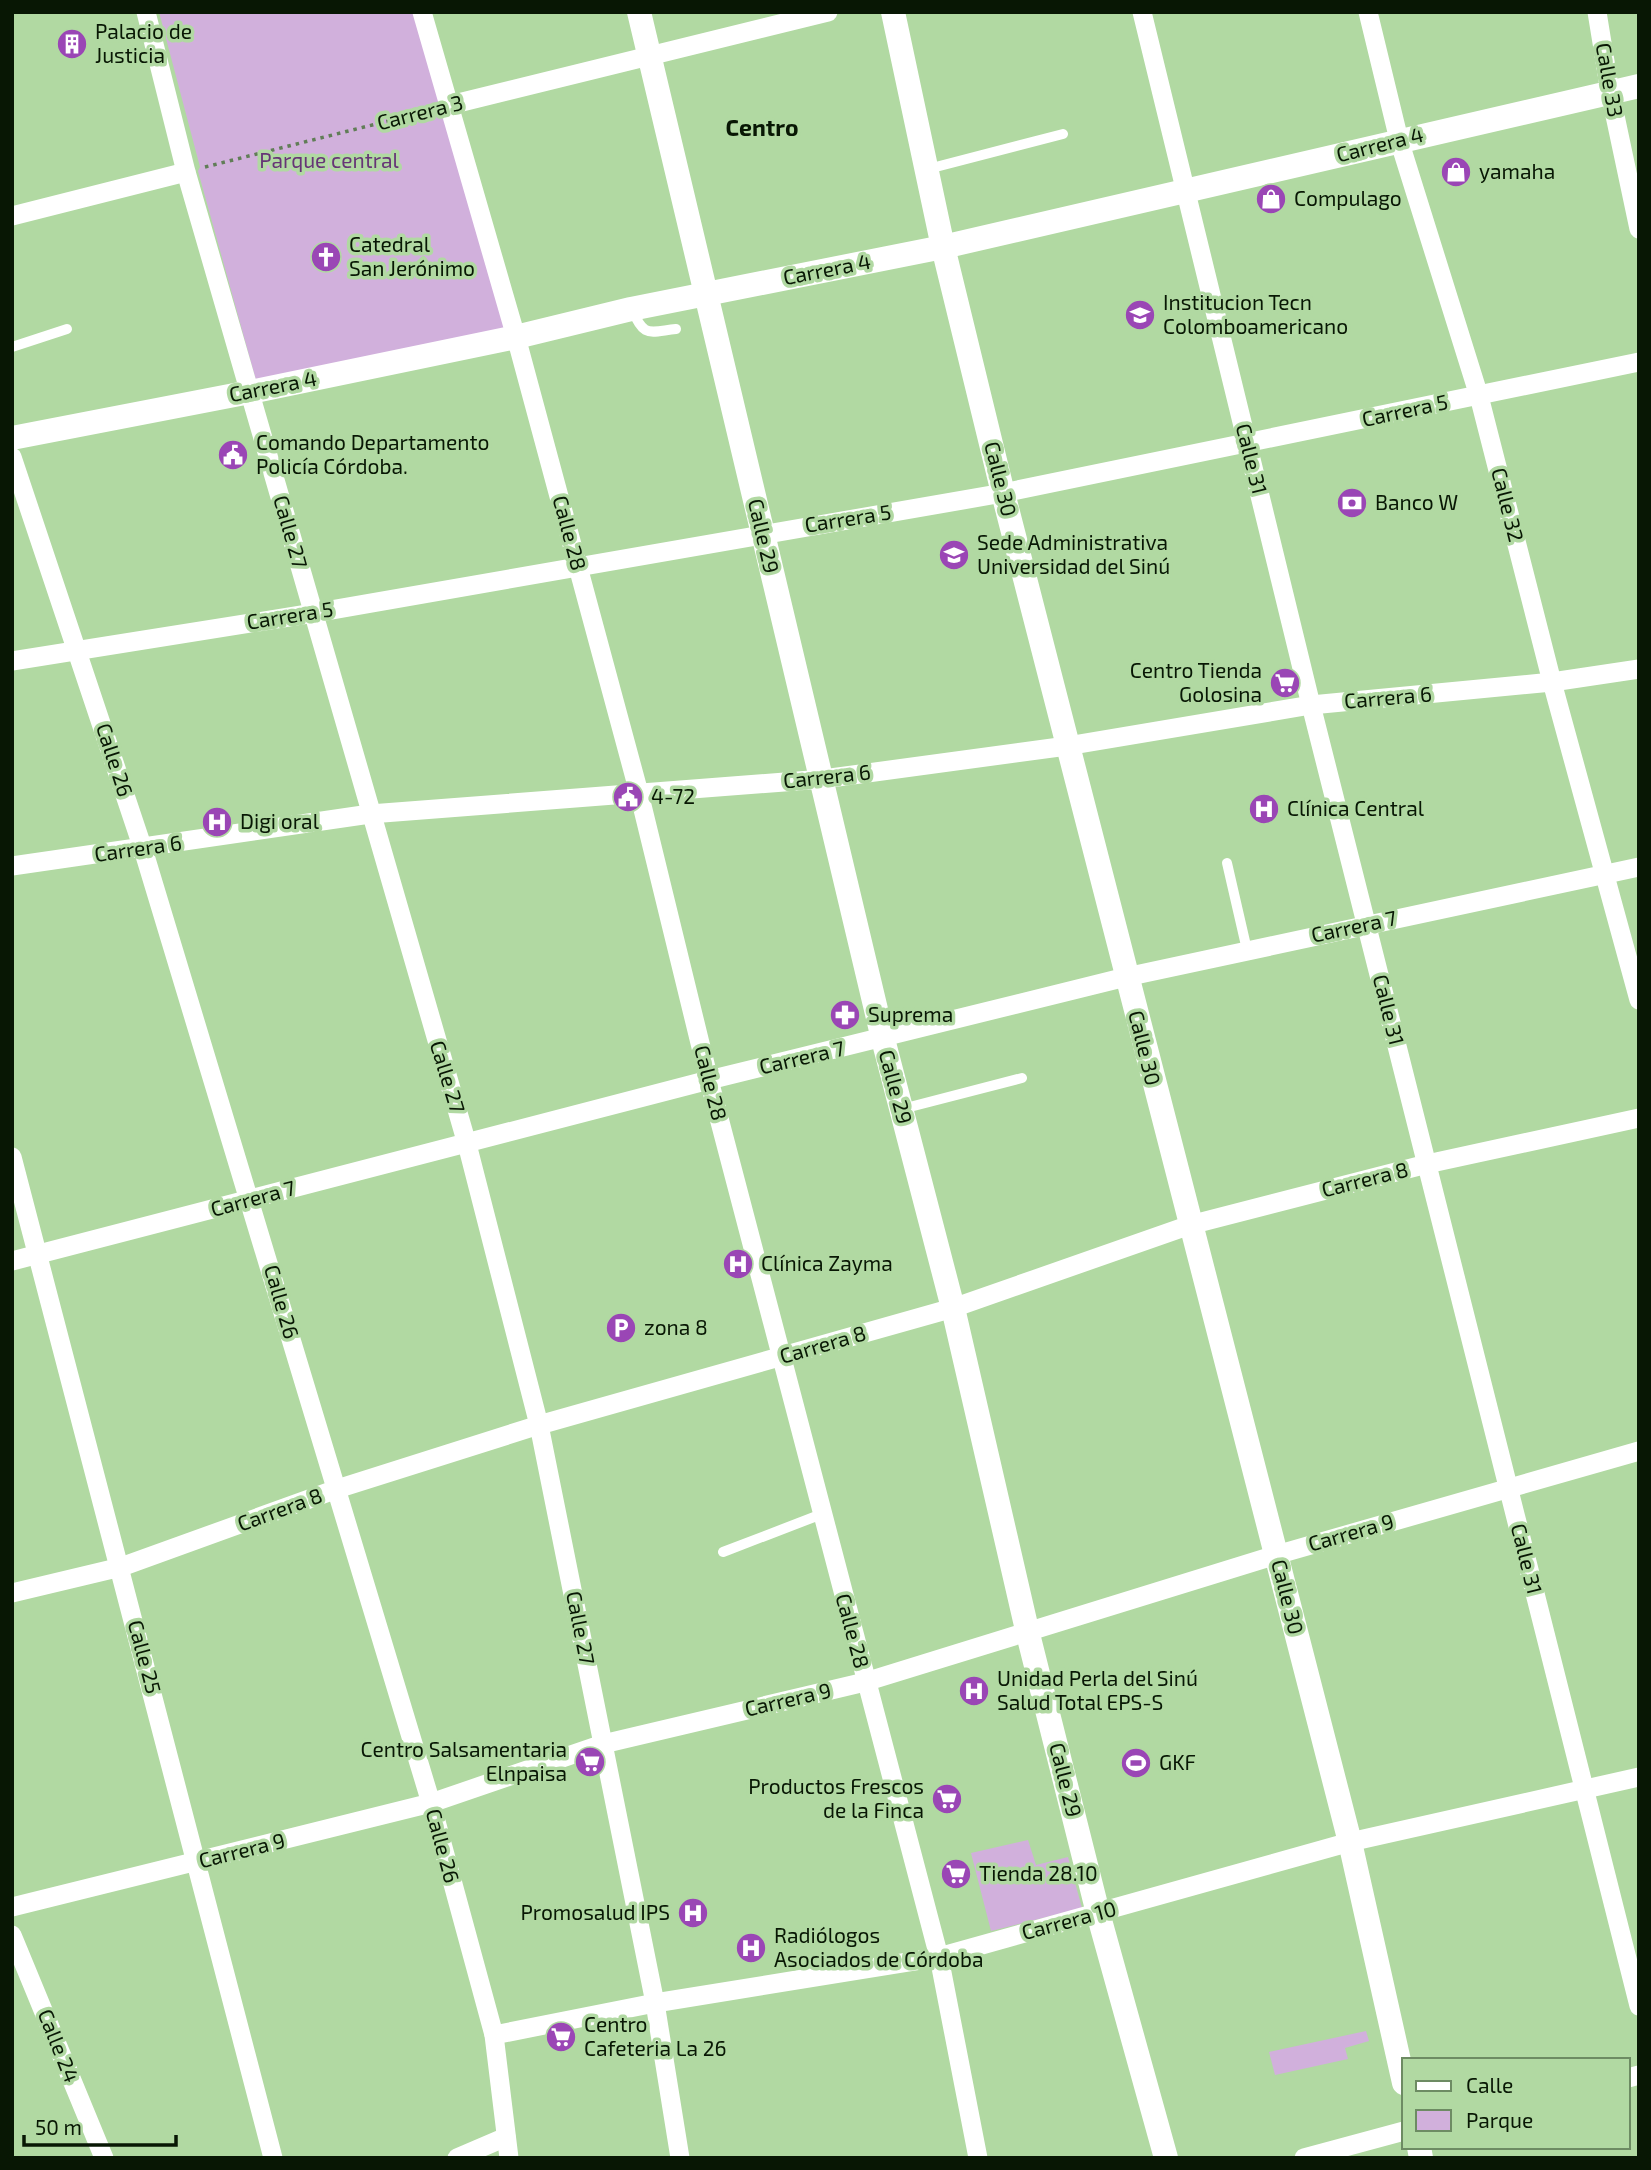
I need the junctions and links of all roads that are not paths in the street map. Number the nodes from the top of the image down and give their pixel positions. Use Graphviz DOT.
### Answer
graph roads {
  1 [pos="146,12"];
  2 [pos="422,12"];
  3 [pos="639,12"];
  4 [pos="828,12"];
  5 [pos="893,12"];
  6 [pos="1142,12"];
  7 [pos="1368,12"];
  8 [pos="1597,12"];
  9 [pos="650,55"];
  10 [pos="1639,86"];
  11 [pos="1609,92"];
  12 [pos="450,105"];
  13 [pos="1063,134"];
  14 [pos="1399,140"];
  15 [pos="928,169"];
  16 [pos="186,172"];
  17 [pos="1187,192"];
  18 [pos="12,216"];
  19 [pos="1639,229"];
  20 [pos="943,247"];
  21 [pos="708,293"];
  22 [pos="631,309"];
  23 [pos="677,329"];
  24 [pos="67,330"];
  25 [pos="516,337"];
  26 [pos="12,347"];
  27 [pos="1639,362"];
  28 [pos="250,392"];
  29 [pos="1479,396"];
  30 [pos="12,438"];
  31 [pos="1247,443"];
  32 [pos="12,457"];
  33 [pos="1003,493"];
  34 [pos="761,533"];
  35 [pos="578,565"];
  36 [pos="314,613"];
  37 [pos="79,649"];
  38 [pos="12,662"];
  39 [pos="1639,669"];
  40 [pos="1552,682"];
  41 [pos="1311,705"];
  42 [pos="1067,746"];
  43 [pos="823,779"];
  44 [pos="639,793"];
  45 [pos="369,814"];
  46 [pos="143,849"];
  47 [pos="1227,863"];
  48 [pos="12,866"];
  49 [pos="1639,867"];
  50 [pos="1605,874"];
  51 [pos="1367,924"];
  52 [pos="1247,950"];
  53 [pos="1126,977"];
  54 [pos="1639,1000"];
  55 [pos="883,1039"];
  56 [pos="1022,1079"];
  57 [pos="709,1080"];
  58 [pos="901,1109"];
  59 [pos="1639,1118"];
  60 [pos="467,1144"];
  61 [pos="12,1157"];
  62 [pos="1427,1164"];
  63 [pos="251,1199"];
  64 [pos="1190,1225"];
  65 [pos="39,1255"];
  66 [pos="12,1261"];
  67 [pos="953,1308"];
  68 [pos="782,1356"];
  69 [pos="539,1424"];
  70 [pos="1639,1451"];
  71 [pos="337,1489"];
  72 [pos="1509,1489"];
  73 [pos="822,1514"];
  74 [pos="723,1552"];
  75 [pos="1276,1555"];
  76 [pos="121,1567"];
  77 [pos="12,1593"];
  78 [pos="1028,1634"];
  79 [pos="865,1682"];
  80 [pos="603,1744"];
  81 [pos="1639,1777"];
  82 [pos="1584,1790"];
  83 [pos="431,1803"];
  84 [pos="1350,1842"];
  85 [pos="198,1862"];
  86 [pos="12,1907"];
  87 [pos="1098,1913"];
  88 [pos="12,1935"];
  89 [pos="939,1957"];
  90 [pos="655,2003"];
  91 [pos="1639,2006"];
  92 [pos="494,2035"];
  93 [pos="1402,2074"];
  94 [pos="1402,2132"];
  95 [pos="506,2137"];
  96 [pos="104,2158"];
  97 [pos="272,2158"];
  98 [pos="457,2158"];
  99 [pos="509,2158"];
  100 [pos="680,2158"];
  101 [pos="978,2158"];
  102 [pos="1166,2158"];
  103 [pos="1304,2158"];
  1 -- 16 [label="street, Calle 27"];
  2 -- 12 [label="street, Calle 28"];
  3 -- 9 [label="street, Calle 29"];
  4 -- 9 [label="street, Carrera 3"];
  5 -- 15 [label="street, Calle 30"];
  6 -- 17 [label="street, Calle 31"];
  7 -- 14 [label="street, Calle 32"];
  8 -- 11 [label="street, Calle 33"];
  9 -- 12 [label="street, Carrera 3"];
  9 -- 21 [label="street, Calle 29"];
  10 -- 11 [label="street, Carrera 4"];
  11 -- 14 [label="street, Carrera 4"];
  11 -- 19 [label="street, Calle 33"];
  12 -- 25 [label="street, Calle 28"];
  13 -- 15 [label="lane"];
  14 -- 17 [label="street, Carrera 4"];
  14 -- 29 [label="street, Calle 32"];
  15 -- 20 [label="street, Calle 30"];
  16 -- 18 [label="street"];
  16 -- 28 [label="street, Calle 27"];
  17 -- 20 [label="street, Carrera 4"];
  17 -- 31 [label="street, Calle 31"];
  20 -- 21 [label="street, Carrera 4"];
  20 -- 33 [label="street, Calle 30"];
  21 -- 22 [label="street, Carrera 4"];
  21 -- 34 [label="street, Calle 29"];
  22 -- 23 [label="lane"];
  22 -- 25 [label="street, Carrera 4"];
  24 -- 26 [label="lane"];
  25 -- 28 [label="street, Carrera 4"];
  25 -- 35 [label="street, Calle 28"];
  27 -- 29 [label="street, Carrera 5"];
  28 -- 30 [label="street, Carrera 4"];
  28 -- 36 [label="street, Calle 27"];
  29 -- 31 [label="street, Carrera 5"];
  29 -- 40 [label="street, Calle 32"];
  31 -- 33 [label="street, Carrera 5"];
  31 -- 41 [label="street, Calle 31"];
  32 -- 37 [label="street, Calle 26"];
  33 -- 34 [label="street, Carrera 5"];
  33 -- 42 [label="street, Calle 30"];
  34 -- 35 [label="street, Carrera 5"];
  34 -- 43 [label="street, Calle 29"];
  35 -- 36 [label="street, Carrera 5"];
  35 -- 44 [label="street, Calle 28"];
  36 -- 37 [label="street, Carrera 5"];
  36 -- 45 [label="street, Calle 27"];
  37 -- 38 [label="street, Carrera 5"];
  37 -- 46 [label="street, Calle 26"];
  39 -- 40 [label="street, Carrera 6"];
  40 -- 41 [label="street, Carrera 6"];
  40 -- 50 [label="street, Calle 32"];
  41 -- 42 [label="street, Carrera 6"];
  41 -- 51 [label="street, Calle 31"];
  42 -- 43 [label="street, Carrera 6"];
  42 -- 53 [label="street, Calle 30"];
  43 -- 44 [label="street, Carrera 6"];
  43 -- 55 [label="street, Calle 29"];
  44 -- 45 [label="street, Carrera 6"];
  44 -- 57 [label="street, Calle 28"];
  45 -- 46 [label="street, Carrera 6"];
  45 -- 60 [label="street, Calle 27"];
  46 -- 48 [label="street, Carrera 6"];
  46 -- 63 [label="street, Calle 26"];
  47 -- 52 [label="lane"];
  49 -- 50 [label="street, Carrera 7"];
  50 -- 51 [label="street, Carrera 7"];
  50 -- 54 [label="street, Calle 32"];
  51 -- 52 [label="street, Carrera 7"];
  51 -- 62 [label="street, Calle 31"];
  52 -- 53 [label="street, Carrera 7"];
  53 -- 55 [label="street, Carrera 7"];
  53 -- 64 [label="street, Calle 30"];
  55 -- 57 [label="street, Carrera 7"];
  55 -- 58 [label="street, Calle 29"];
  56 -- 58 [label="lane"];
  57 -- 60 [label="street, Carrera 7"];
  57 -- 68 [label="street, Calle 28"];
  58 -- 67 [label="street, Calle 29"];
  59 -- 62 [label="street, Carrera 8"];
  60 -- 63 [label="street, Carrera 7"];
  60 -- 69 [label="street, Calle 27"];
  61 -- 65 [label="street, Calle 25"];
  62 -- 64 [label="street, Carrera 8"];
  62 -- 72 [label="street, Calle 31"];
  63 -- 65 [label="street, Carrera 7"];
  63 -- 71 [label="street, Calle 26"];
  64 -- 67 [label="street, Carrera 8"];
  64 -- 75 [label="street, Calle 30"];
  65 -- 66 [label="street, Carrera 7"];
  65 -- 76 [label="street, Calle 25"];
  67 -- 68 [label="street, Carrera 8"];
  67 -- 78 [label="street, Calle 29"];
  68 -- 69 [label="street, Carrera 8"];
  68 -- 73 [label="street, Calle 28"];
  69 -- 71 [label="street, Carrera 8"];
  69 -- 80 [label="street, Calle 27"];
  70 -- 72 [label="street, Carrera 9"];
  71 -- 76 [label="street, Carrera 8"];
  71 -- 83 [label="street, Calle 26"];
  72 -- 75 [label="street, Carrera 9"];
  72 -- 82 [label="street, Calle 31"];
  73 -- 74 [label="lane"];
  73 -- 79 [label="street, Calle 28"];
  75 -- 78 [label="street, Carrera 9"];
  75 -- 84 [label="street, Calle 30"];
  76 -- 77 [label="street, Carrera 8"];
  76 -- 85 [label="street, Calle 25"];
  78 -- 79 [label="street, Carrera 9"];
  78 -- 87 [label="street, Calle 29"];
  79 -- 80 [label="street, Carrera 9"];
  79 -- 89 [label="street, Calle 28"];
  80 -- 83 [label="street, Carrera 9"];
  80 -- 90 [label="street, Calle 27"];
  81 -- 82 [label="street, Carrera 10"];
  82 -- 84 [label="street, Carrera 10"];
  82 -- 91 [label="street, Calle 31"];
  83 -- 85 [label="street, Carrera 9"];
  83 -- 92 [label="street, Calle 26"];
  84 -- 87 [label="street, Carrera 10"];
  84 -- 93 [label="street, Calle 30"];
  85 -- 86 [label="street, Carrera 9"];
  85 -- 97 [label="street, Calle 25"];
  87 -- 89 [label="street, Carrera 10"];
  87 -- 102 [label="street, Calle 29"];
  88 -- 96 [label="street, Calle 24"];
  89 -- 90 [label="street, Carrera 10"];
  89 -- 101 [label="street, Calle 28"];
  90 -- 92 [label="street, Carrera 10"];
  90 -- 100 [label="street, Calle 27"];
  92 -- 95 [label="street, Calle 26"];
  94 -- 103 [label="street"];
  95 -- 98 [label="street"];
  95 -- 99 [label="street, Calle 26"];
}
